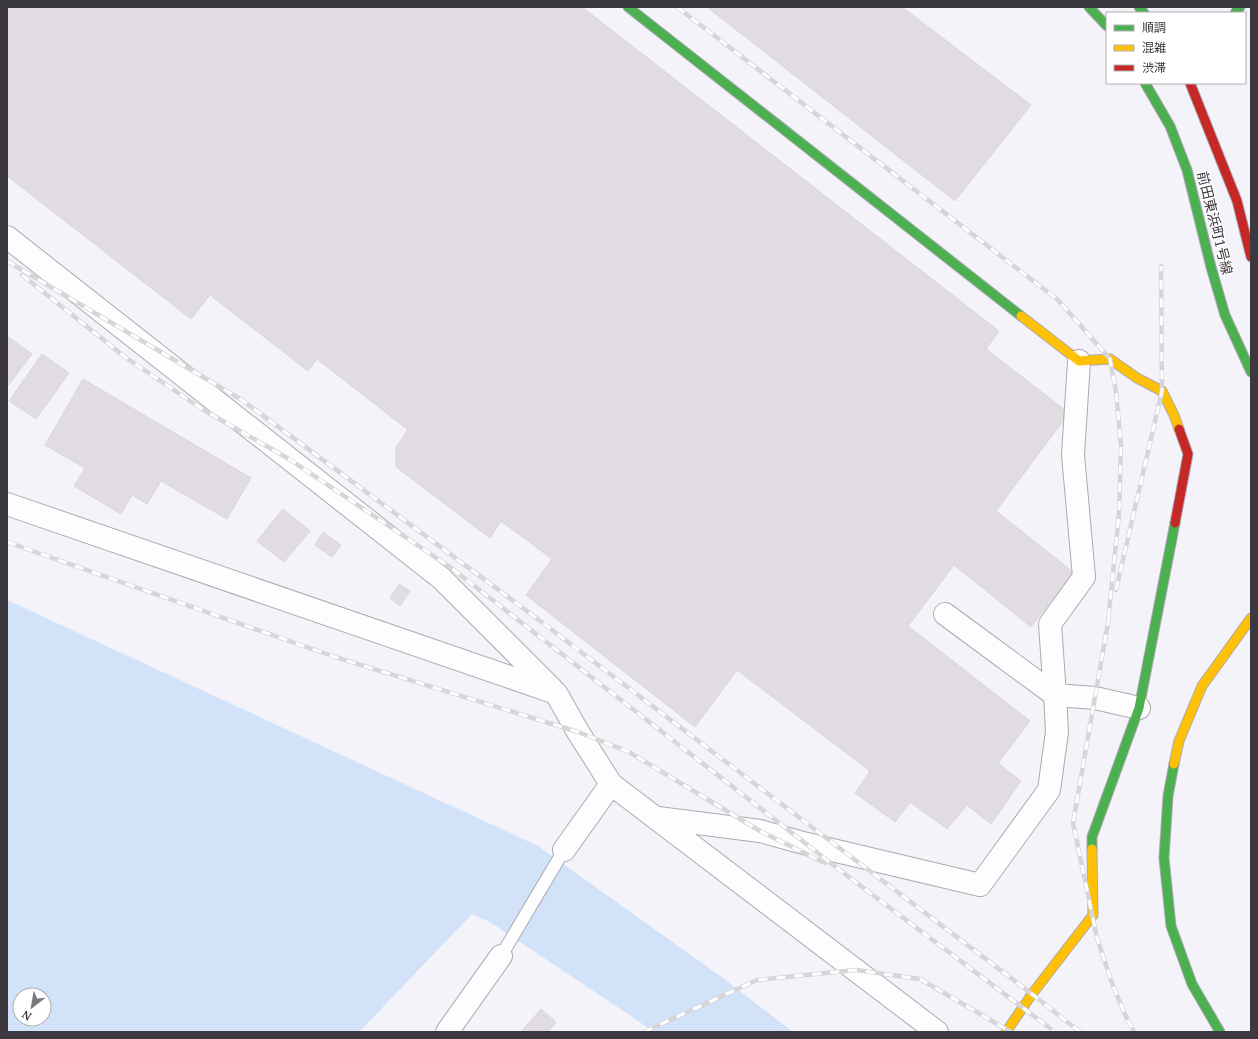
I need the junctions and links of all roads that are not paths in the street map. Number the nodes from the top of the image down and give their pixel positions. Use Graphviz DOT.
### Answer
graph roads {
  1 [pos="628,7"];
  2 [pos="1089,7"];
  3 [pos="1106,25"];
  4 [pos="1190,84"];
  5 [pos="1149,85"];
  6 [pos="7,237"];
  7 [pos="1251,258"];
  8 [pos="1079,361"];
  9 [pos="1251,372"];
  10 [pos="7,504"];
  11 [pos="945,614"];
  12 [pos="1251,618"];
  13 [pos="556,693"];
  14 [pos="1055,695"];
  15 [pos="1139,708"];
  16 [pos="611,784"];
  17 [pos="656,818"];
  18 [pos="564,850"];
  19 [pos="501,956"];
  20 [pos="447,1032"];
  21 [pos="937,1032"];
  22 [pos="1006,1032"];
  23 [pos="1220,1032"];
  1 -- 8 [label="street"];
  2 -- 3 [label="street"];
  4 -- 7 [label="street, 前田東浜町1号線"];
  5 -- 9 [label="street, 前田東浜町1号線"];
  6 -- 13 [label="street"];
  8 -- 14 [label="street"];
  8 -- 15 [label="street"];
  10 -- 13 [label="street"];
  11 -- 14 [label="street"];
  12 -- 23 [label="street"];
  13 -- 16 [label="street"];
  14 -- 15 [label="street"];
  14 -- 17 [label="street"];
  15 -- 22 [label="street"];
  16 -- 17 [label="street"];
  16 -- 18 [label="street"];
  17 -- 21 [label="street"];
  18 -- 19 [label="lane"];
  19 -- 20 [label="street"];
}
